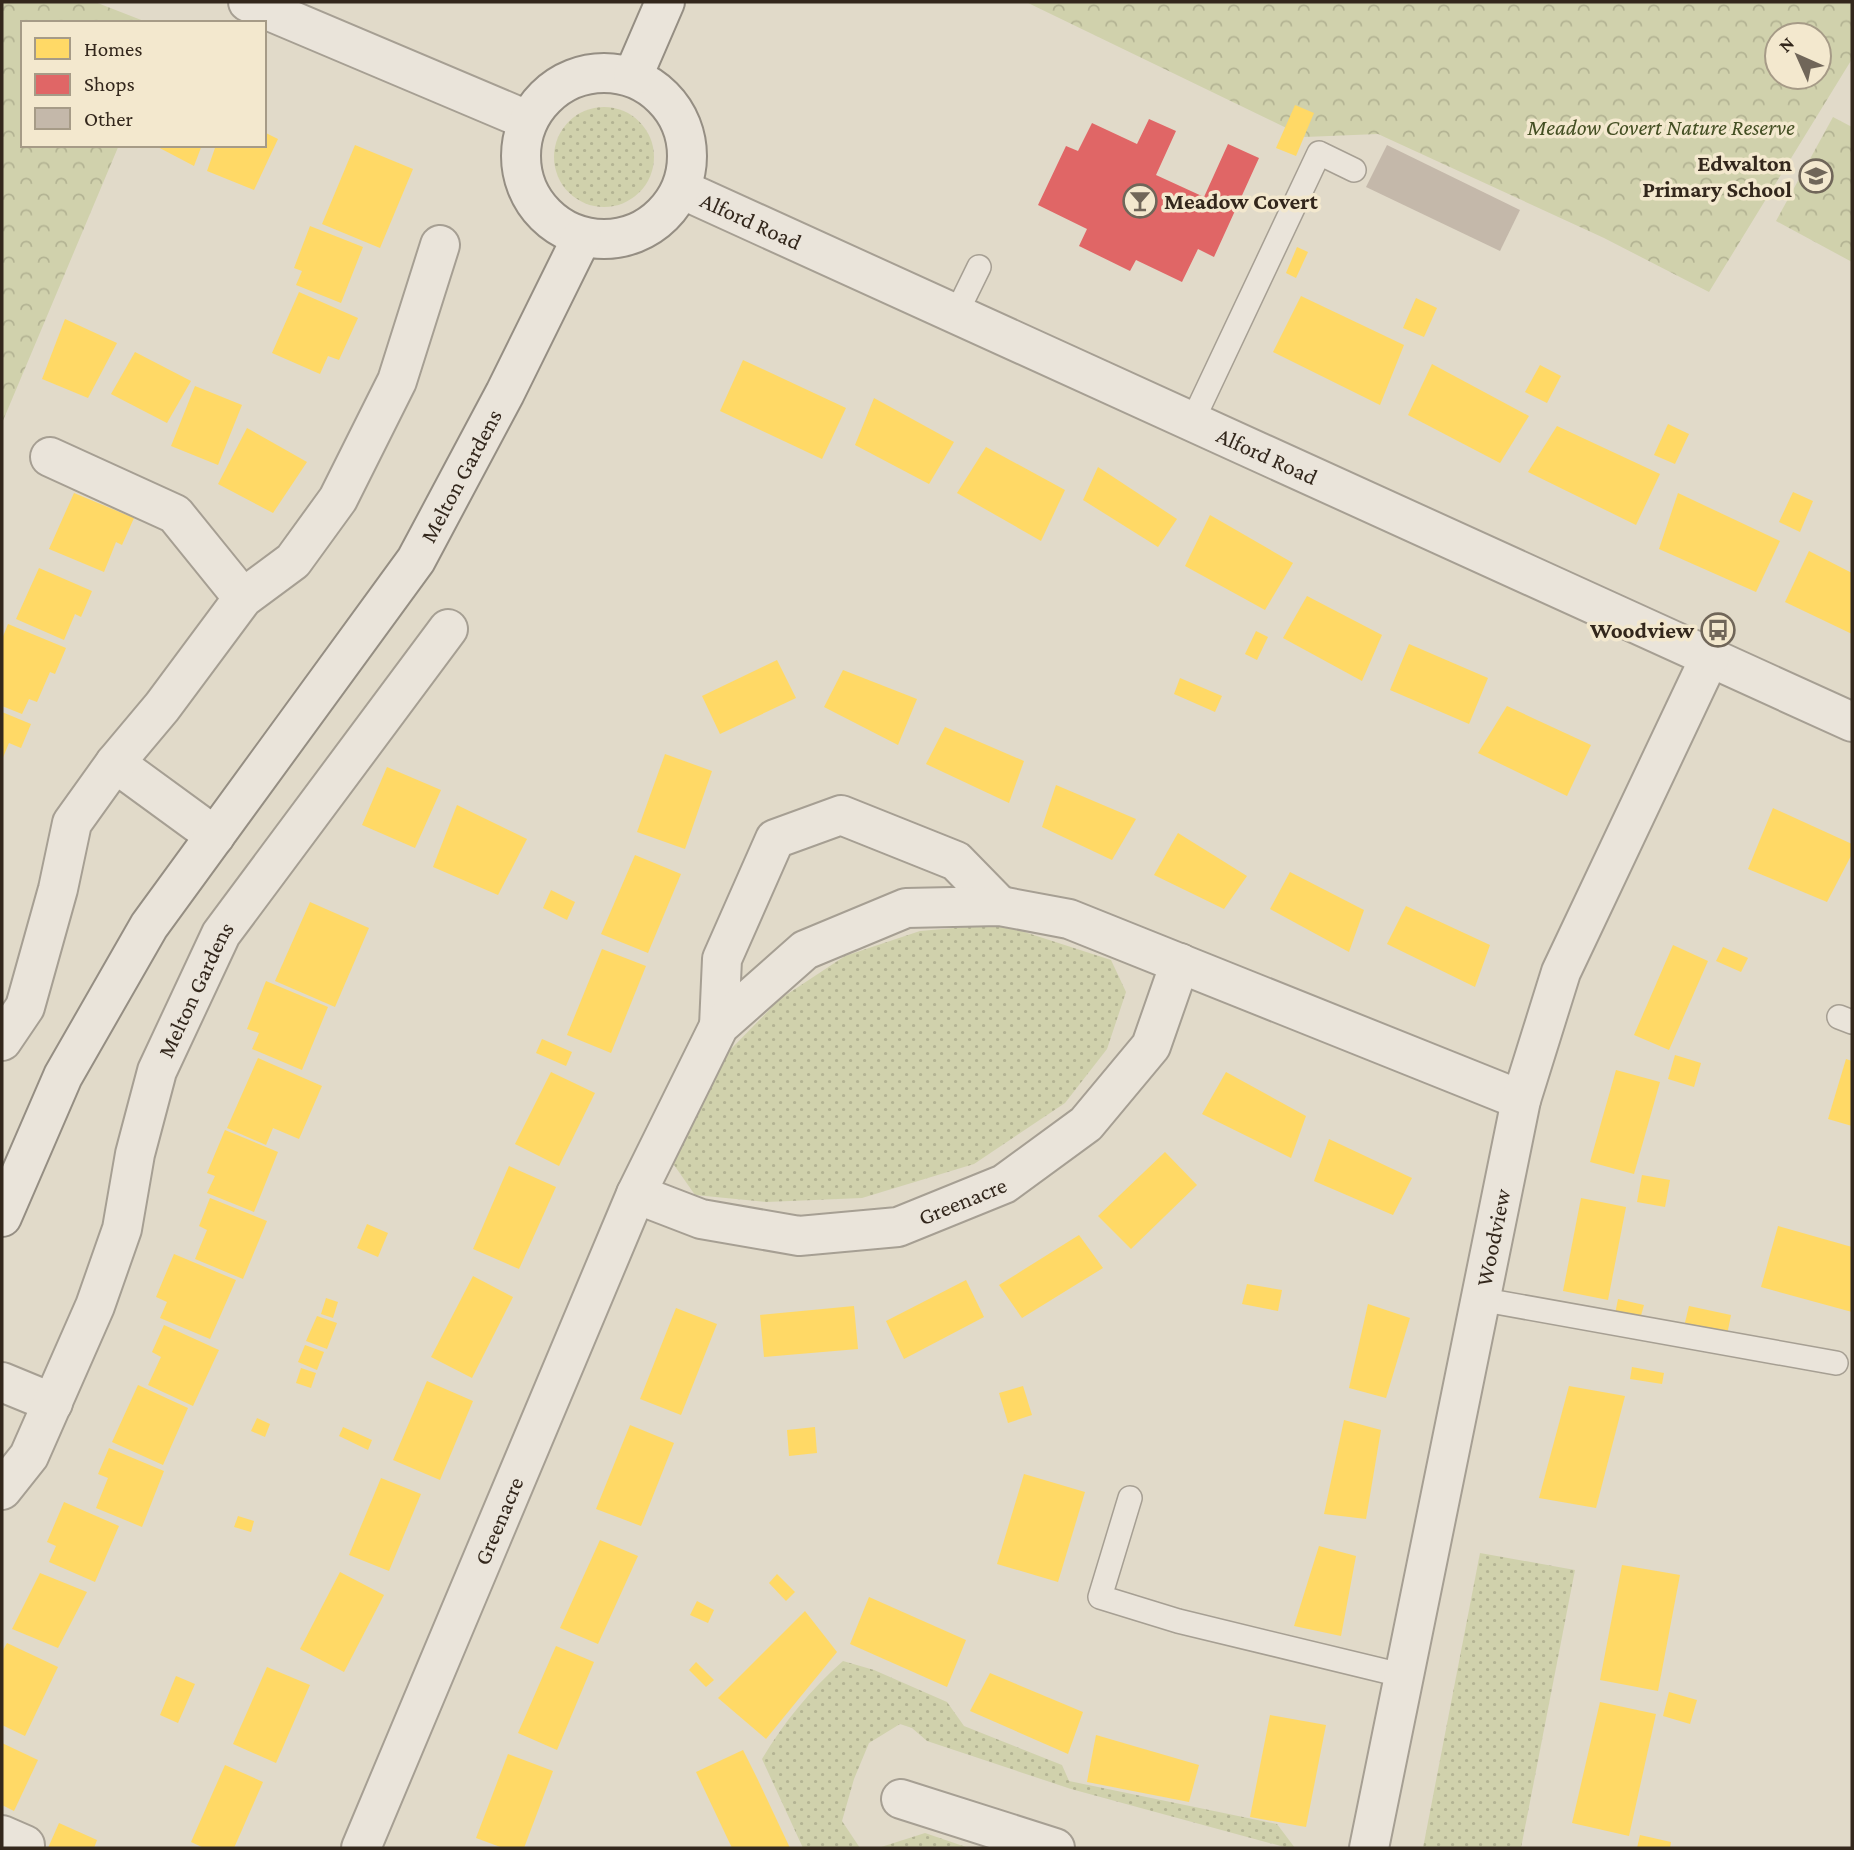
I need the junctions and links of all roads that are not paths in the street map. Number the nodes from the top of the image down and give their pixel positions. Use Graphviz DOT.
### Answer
graph roads {
  1 [pos="248,2"];
  2 [pos="665,2"];
  3 [pos="633,76"];
  4 [pos="527,120"];
  5 [pos="1354,170"];
  6 [pos="681,189"];
  7 [pos="582,237"];
  8 [pos="440,245"];
  9 [pos="979,267"];
  10 [pos="956,314"];
  11 [pos="1192,422"];
  12 [pos="50,457"];
  13 [pos="243,598"];
  14 [pos="448,629"];
  15 [pos="1710,657"];
  16 [pos="1852,722"];
  17 [pos="116,764"];
  18 [pos="215,836"];
  19 [pos="1000,906"];
  20 [pos="1180,963"];
  21 [pos="719,1026"];
  22 [pos="2,1041"];
  23 [pos="1521,1100"];
  24 [pos="636,1194"];
  25 [pos="2,1217"];
  26 [pos="1479,1299"];
  27 [pos="1836,1363"];
  28 [pos="2,1382"];
  29 [pos="53,1403"];
  30 [pos="2,1490"];
  31 [pos="1129,1498"];
  32 [pos="1405,1676"];
  33 [pos="901,1799"];
  34 [pos="361,1848"];
  35 [pos="1055,1848"];
  36 [pos="1369,1848"];
  1 -- 4 [label="street"];
  2 -- 3 [label="street"];
  3 -- 4 [label="street"];
  3 -- 6 [label="street"];
  4 -- 7 [label="street"];
  5 -- 11 [label="lane"];
  6 -- 7 [label="street"];
  6 -- 10 [label="street, Alford Road"];
  7 -- 18 [label="street, Melton Gardens"];
  8 -- 13 [label="street"];
  9 -- 10 [label="lane"];
  10 -- 11 [label="street, Alford Road"];
  11 -- 15 [label="street, Alford Road"];
  12 -- 13 [label="street"];
  13 -- 17 [label="street"];
  14 -- 29 [label="street, Melton Gardens"];
  15 -- 16 [label="street, Alford Road"];
  15 -- 23 [label="street, Woodview"];
  17 -- 18 [label="street"];
  17 -- 22 [label="street"];
  18 -- 25 [label="street, Melton Gardens"];
  19 -- 20 [label="street, Greenacre"];
  19 -- 21 [label="street, Greenacre"];
  19 -- 21 [label="street, Greenacre"];
  20 -- 23 [label="street, Greenacre"];
  20 -- 24 [label="street, Greenacre"];
  21 -- 24 [label="street, Greenacre"];
  23 -- 26 [label="street, Woodview"];
  24 -- 34 [label="street, Greenacre"];
  26 -- 27 [label="lane"];
  26 -- 32 [label="street, Woodview"];
  28 -- 29 [label="street"];
  29 -- 30 [label="street, Melton Gardens"];
  31 -- 32 [label="lane"];
  32 -- 36 [label="street, Woodview"];
  33 -- 35 [label="street"];
}
